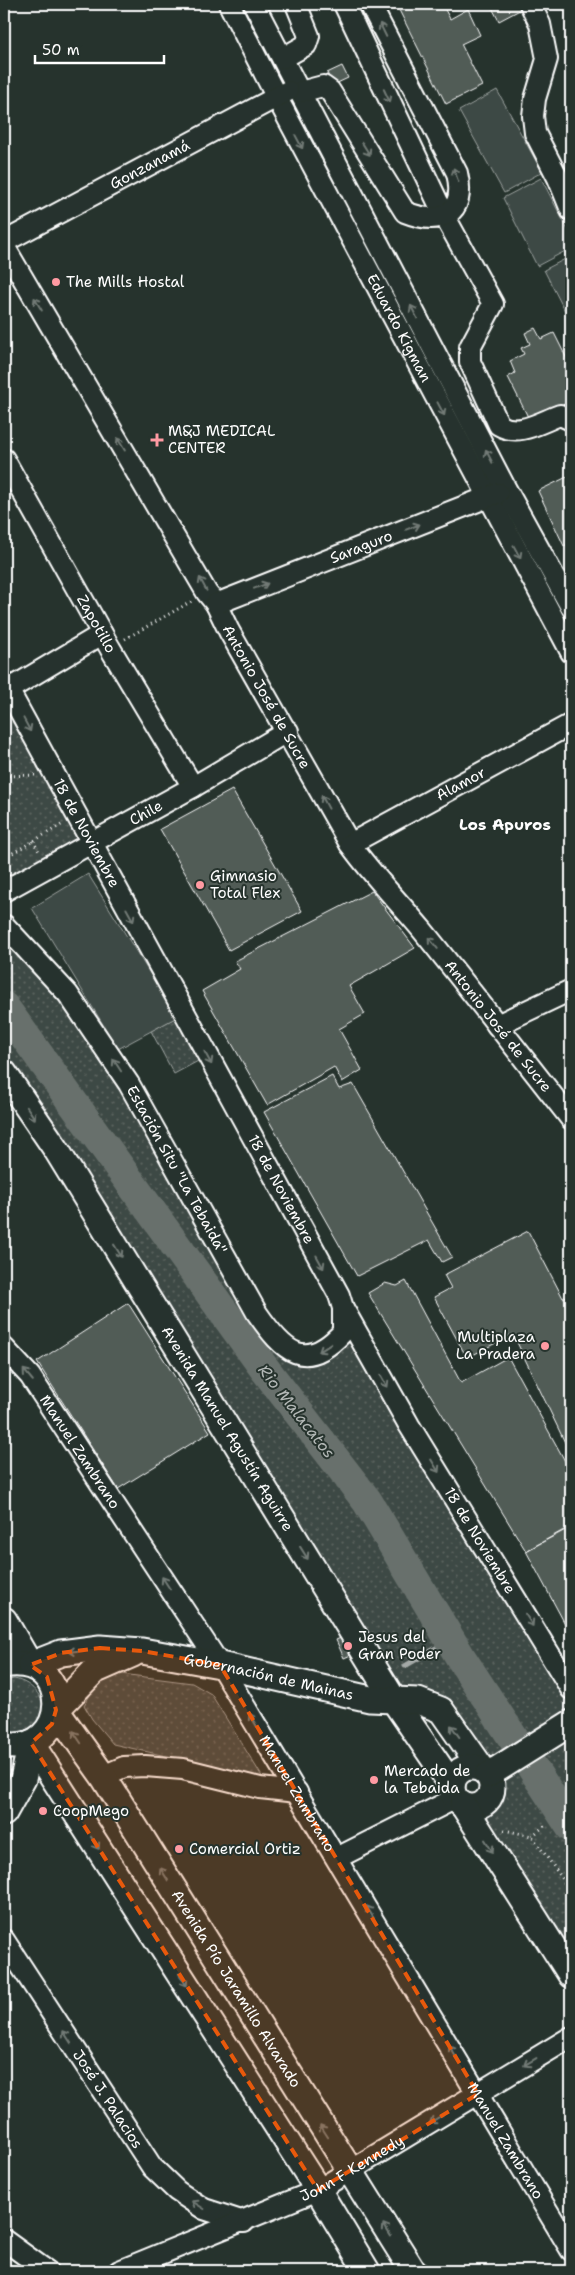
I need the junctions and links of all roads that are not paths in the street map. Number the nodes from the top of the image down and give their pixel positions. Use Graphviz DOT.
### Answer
graph roads {
  1 [pos="229,4"];
  2 [pos="254,4"];
  3 [pos="296,4"];
  4 [pos="344,4"];
  5 [pos="370,4"];
  6 [pos="530,4"];
  7 [pos="283,58"];
  8 [pos="298,89"];
  9 [pos="276,98"];
  10 [pos="571,210"];
  11 [pos="444,217"];
  12 [pos="4,244"];
  13 [pos="571,420"];
  14 [pos="4,459"];
  15 [pos="506,489"];
  16 [pos="488,498"];
  17 [pos="212,598"];
  18 [pos="571,607"];
  19 [pos="106,641"];
  20 [pos="571,652"];
  21 [pos="6,686"];
  22 [pos="571,724"];
  23 [pos="288,731"];
  24 [pos="193,787"];
  25 [pos="90,842"];
  26 [pos="350,844"];
  27 [pos="4,891"];
  28 [pos="4,925"];
  29 [pos="571,990"];
  30 [pos="497,1025"];
  31 [pos="4,1073"];
  32 [pos="571,1119"];
  33 [pos="343,1308"];
  34 [pos="4,1348"];
  35 [pos="4,1620"];
  36 [pos="142,1651"];
  37 [pos="30,1664"];
  38 [pos="4,1665"];
  39 [pos="220,1665"];
  40 [pos="571,1689"];
  41 [pos="394,1702"];
  42 [pos="56,1710"];
  43 [pos="571,1723"];
  44 [pos="31,1743"];
  45 [pos="4,1745"];
  46 [pos="489,1772"];
  47 [pos="103,1776"];
  48 [pos="297,1792"];
  49 [pos="457,1796"];
  50 [pos="4,1813"];
  51 [pos="338,1858"];
  52 [pos="4,1940"];
  53 [pos="571,1975"];
  54 [pos="571,2037"];
  55 [pos="478,2094"];
  56 [pos="351,2172"];
  57 [pos="318,2190"];
  58 [pos="244,2222"];
  59 [pos="4,2240"];
  60 [pos="571,2250"];
  61 [pos="47,2271"];
  62 [pos="119,2271"];
  63 [pos="367,2271"];
  64 [pos="413,2271"];
  1 -- 9 [label="street, Eduardo Kigman"];
  2 -- 7 [label="street, Eduardo Kigman"];
  3 -- 7 [label="street"];
  4 -- 11 [label="street, one-way"];
  11 -- 5 [label="street, one-way"];
  6 -- 10 [label="street"];
  7 -- 8 [label="street, Eduardo Kigman"];
  8 -- 9 [label="street, Gonzanamá"];
  8 -- 11 [label="street, Gonzanamá, one-way"];
  15 -- 8 [label="street, Eduardo Kigman, one-way"];
  9 -- 12 [label="street, Gonzanamá"];
  9 -- 16 [label="street, Eduardo Kigman, one-way"];
  11 -- 13 [label="street"];
  17 -- 12 [label="street, Antonio José de Sucre, one-way"];
  14 -- 19 [label="street, Zapotillo"];
  15 -- 16 [label="street, Saraguro"];
  15 -- 18 [label="street, Eduardo Kigman"];
  17 -- 16 [label="street, Saraguro, one-way"];
  16 -- 20 [label="street, Eduardo Kigman, one-way"];
  17 -- 23 [label="street, Antonio José de Sucre"];
  19 -- 21 [label="street"];
  19 -- 24 [label="street, Zapotillo"];
  21 -- 25 [label="street, 18 de Noviembre, one-way"];
  22 -- 26 [label="street, Alamor"];
  23 -- 24 [label="street, Chile"];
  26 -- 23 [label="street, Antonio José de Sucre, one-way"];
  24 -- 25 [label="street, Chile"];
  25 -- 27 [label="street, Chile"];
  25 -- 33 [label="street, 18 de Noviembre, one-way"];
  30 -- 26 [label="street, Antonio José de Sucre, one-way"];
  33 -- 28 [label="street, Estación Situ \"La Tebaida\", one-way"];
  29 -- 30 [label="street"];
  30 -- 32 [label="street, Antonio José de Sucre"];
  31 -- 41 [label="main road, Avenida Manuel Agustín Aguirre, one-way"];
  33 -- 40 [label="street, 18 de Noviembre, one-way"];
  39 -- 34 [label="street, Manuel Zambrano, one-way"];
  35 -- 37 [label="main road"];
  36 -- 37 [label="main road, Gobernación de Mainas, one-way"];
  36 -- 39 [label="main road, Gobernación de Mainas"];
  36 -- 42 [label="main road"];
  37 -- 38 [label="main road, Gobernación de Mainas"];
  37 -- 42 [label="main road"];
  39 -- 41 [label="main road, Gobernación de Mainas"];
  48 -- 39 [label="street, Manuel Zambrano, one-way"];
  46 -- 41 [label="main road, Gobernación de Mainas, one-way"];
  41 -- 49 [label="main road, Avenida Manuel Agustín Aguirre"];
  42 -- 44 [label="main road"];
  47 -- 42 [label="main road, Avenida Pío Jaramillo Alvarado, one-way"];
  43 -- 46 [label="main road"];
  44 -- 45 [label="main road"];
  44 -- 50 [label="main road"];
  44 -- 57 [label="main road, one-way"];
  46 -- 49 [label="main road"];
  46 -- 49 [label="main road"];
  47 -- 48 [label="street"];
  56 -- 47 [label="main road, Avenida Pío Jaramillo Alvarado, one-way"];
  48 -- 51 [label="street, Manuel Zambrano"];
  49 -- 51 [label="street"];
  49 -- 53 [label="main road, Avenida Manuel Agustín Aguirre, one-way"];
  55 -- 51 [label="street, Manuel Zambrano, one-way"];
  58 -- 52 [label="street, José J. Palacios, one-way"];
  54 -- 55 [label="street, John F Kennedy, one-way"];
  55 -- 56 [label="street, John F Kennedy, one-way"];
  55 -- 60 [label="street, Manuel Zambrano"];
  56 -- 57 [label="street, John F Kennedy"];
  64 -- 56 [label="main road, Avenida Pío Jaramillo Alvarado, one-way"];
  57 -- 58 [label="street, John F Kennedy"];
  57 -- 63 [label="main road"];
  58 -- 62 [label="street, John F Kennedy"];
  59 -- 61 [label="street"];
}
